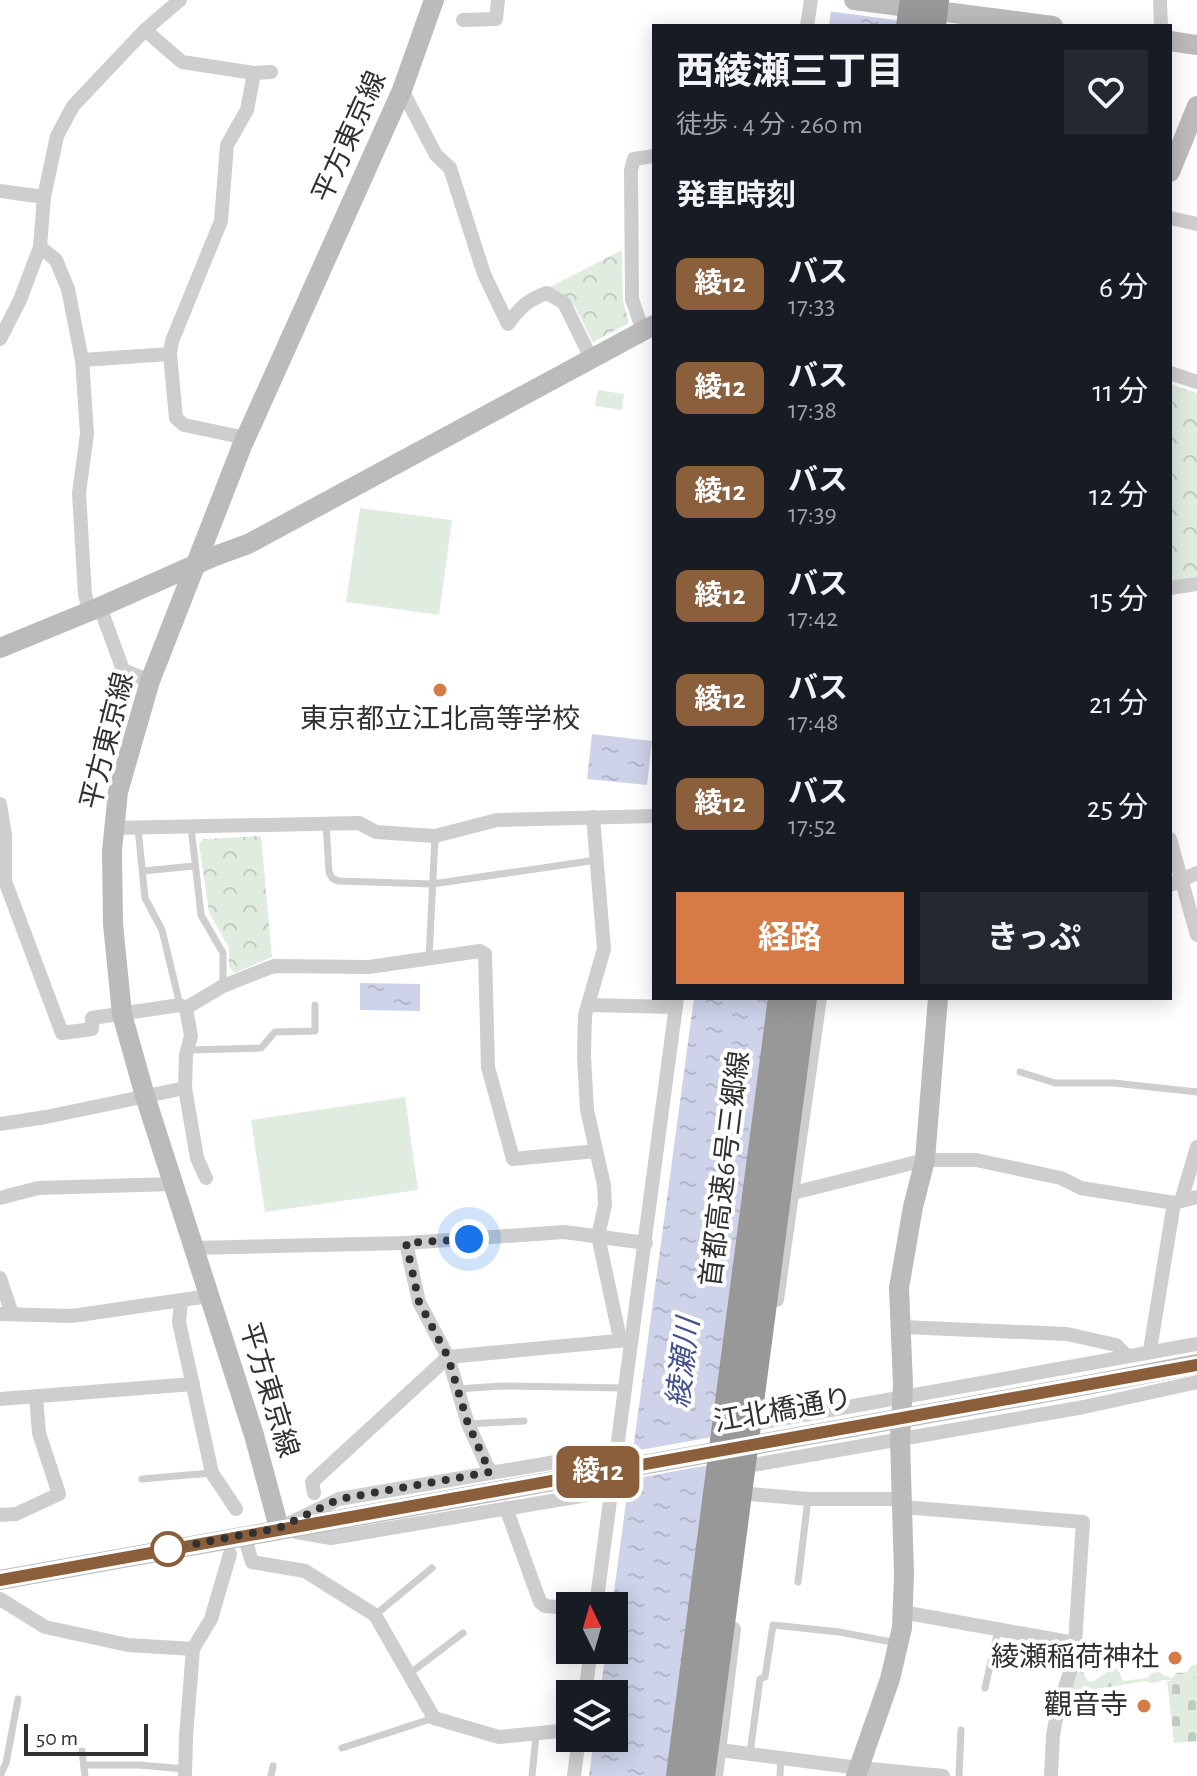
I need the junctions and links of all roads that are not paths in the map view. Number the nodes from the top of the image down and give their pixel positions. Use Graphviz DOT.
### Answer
graph roads {
  1 [pos="180,0"];
  2 [pos="434,0"];
  3 [pos="498,0"];
  4 [pos="811,0"];
  5 [pos="854,0"];
  6 [pos="1160,0"];
  7 [pos="935,11"];
  8 [pos="463,20"];
  9 [pos="807,24"];
  10 [pos="912,24"];
  11 [pos="1037,24"];
  12 [pos="1161,24"];
  13 [pos="145,30"];
  14 [pos="1172,41"];
  15 [pos="1197,45"];
  16 [pos="271,72"];
  17 [pos="254,73"];
  18 [pos="402,90"];
  19 [pos="1197,106"];
  20 [pos="1191,137"];
  21 [pos="652,156"];
  22 [pos="1172,169"];
  23 [pos="0,191"];
  24 [pos="44,197"];
  25 [pos="1172,218"];
  26 [pos="1197,224"];
  27 [pos="40,247"];
  28 [pos="649,328"];
  29 [pos="0,339"];
  30 [pos="170,354"];
  31 [pos="591,358"];
  32 [pos="82,360"];
  33 [pos="1172,374"];
  34 [pos="1197,382"];
  35 [pos="246,438"];
  36 [pos="195,564"];
  37 [pos="1197,584"];
  38 [pos="1172,588"];
  39 [pos="95,610"];
  40 [pos="0,648"];
  41 [pos="150,681"];
  42 [pos="0,804"];
  43 [pos="652,816"];
  44 [pos="593,817"];
  45 [pos="326,824"];
  46 [pos="191,827"];
  47 [pos="114,828"];
  48 [pos="138,828"];
  49 [pos="435,836"];
  50 [pos="1172,853"];
  51 [pos="597,860"];
  52 [pos="194,866"];
  53 [pos="143,871"];
  54 [pos="1197,873"];
  55 [pos="2,881"];
  56 [pos="1176,882"];
  57 [pos="432,884"];
  58 [pos="1197,935"];
  59 [pos="429,959"];
  60 [pos="223,986"];
  61 [pos="781,1000"];
  62 [pos="804,1000"];
  63 [pos="820,1000"];
  64 [pos="938,1000"];
  65 [pos="676,1002"];
  66 [pos="315,1005"];
  67 [pos="588,1005"];
  68 [pos="183,1007"];
  69 [pos="122,1014"];
  70 [pos="187,1050"];
  71 [pos="1020,1072"];
  72 [pos="185,1088"];
  73 [pos="1197,1092"];
  74 [pos="145,1096"];
  75 [pos="0,1124"];
  76 [pos="1197,1147"];
  77 [pos="596,1151"];
  78 [pos="925,1160"];
  79 [pos="206,1178"];
  80 [pos="173,1184"];
  81 [pos="793,1193"];
  82 [pos="1197,1197"];
  83 [pos="0,1198"];
  84 [pos="1177,1202"];
  85 [pos="598,1236"];
  86 [pos="406,1243"];
  87 [pos="646,1243"];
  88 [pos="195,1248"];
  89 [pos="0,1278"];
  90 [pos="209,1296"];
  91 [pos="181,1302"];
  92 [pos="6,1314"];
  93 [pos="902,1327"];
  94 [pos="626,1340"];
  95 [pos="1197,1344"];
  96 [pos="1150,1350"];
  97 [pos="1126,1355"];
  98 [pos="448,1357"];
  99 [pos="1197,1364"];
  100 [pos="1197,1382"];
  101 [pos="193,1384"];
  102 [pos="627,1388"];
  103 [pos="456,1389"];
  104 [pos="903,1396"];
  105 [pos="36,1397"];
  106 [pos="0,1399"];
  107 [pos="524,1421"];
  108 [pos="759,1423"];
  109 [pos="468,1424"];
  110 [pos="900,1439"];
  111 [pos="619,1451"];
  112 [pos="578,1458"];
  113 [pos="753,1465"];
  114 [pos="490,1472"];
  115 [pos="212,1473"];
  116 [pos="142,1479"];
  117 [pos="611,1491"];
  118 [pos="314,1493"];
  119 [pos="584,1494"];
  120 [pos="750,1494"];
  121 [pos="808,1499"];
  122 [pos="903,1503"];
  123 [pos="506,1508"];
  124 [pos="236,1509"];
  125 [pos="0,1515"];
  126 [pos="279,1528"];
  127 [pos="244,1535"];
  128 [pos="230,1554"];
  129 [pos="432,1568"];
  130 [pos="0,1580"];
  131 [pos="798,1582"];
  132 [pos="598,1592"];
  133 [pos="0,1599"];
  134 [pos="556,1607"];
  135 [pos="902,1612"];
  136 [pos="375,1615"];
  137 [pos="998,1630"];
  138 [pos="463,1633"];
  139 [pos="898,1643"];
  140 [pos="1075,1643"];
  141 [pos="193,1649"];
  142 [pos="409,1674"];
  143 [pos="985,1688"];
  144 [pos="18,1699"];
  145 [pos="434,1718"];
  146 [pos="961,1730"];
  147 [pos="556,1732"];
  148 [pos="536,1735"];
  149 [pos="342,1748"];
  150 [pos="720,1750"];
  151 [pos="82,1751"];
  152 [pos="577,1752"];
  153 [pos="750,1753"];
  154 [pos="781,1757"];
  155 [pos="84,1765"];
  156 [pos="273,1766"];
  157 [pos="858,1772"];
  158 [pos="185,1773"];
  159 [pos="0,1776"];
  160 [pos="85,1776"];
  161 [pos="271,1776"];
  162 [pos="532,1776"];
  163 [pos="574,1776"];
  164 [pos="679,1776"];
  165 [pos="702,1776"];
  166 [pos="716,1776"];
  167 [pos="780,1776"];
  168 [pos="943,1776"];
  169 [pos="959,1776"];
  170 [pos="1051,1776"];
  1 -- 13 [label="street"];
  2 -- 18 [label="main road, 平方東京線"];
  3 -- 8 [label="street"];
  4 -- 9 [label="street"];
  5 -- 7 [label="main road"];
  6 -- 12 [label="street"];
  7 -- 10 [label="highway, bridge"];
  7 -- 11 [label="main road"];
  13 -- 17 [label="street"];
  13 -- 24 [label="street"];
  14 -- 15 [label="main road"];
  16 -- 17 [label="street"];
  17 -- 30 [label="street"];
  18 -- 31 [label="street"];
  18 -- 35 [label="main road, 平方東京線"];
  19 -- 20 [label="main road"];
  20 -- 22 [label="main road"];
  21 -- 28 [label="street"];
  23 -- 24 [label="street"];
  24 -- 27 [label="street"];
  25 -- 26 [label="street"];
  27 -- 29 [label="street"];
  27 -- 32 [label="street"];
  28 -- 31 [label="main road"];
  30 -- 32 [label="street"];
  30 -- 35 [label="street"];
  31 -- 36 [label="main road"];
  32 -- 39 [label="street"];
  33 -- 34 [label="street"];
  35 -- 36 [label="main road, 平方東京線"];
  36 -- 39 [label="main road"];
  36 -- 41 [label="main road, 平方東京線"];
  37 -- 38 [label="street"];
  39 -- 40 [label="main road"];
  39 -- 41 [label="street"];
  41 -- 47 [label="main road, 平方東京線"];
  42 -- 55 [label="street"];
  43 -- 44 [label="street"];
  44 -- 49 [label="street"];
  44 -- 51 [label="street"];
  45 -- 46 [label="street"];
  45 -- 49 [label="street"];
  45 -- 57 [label="lane"];
  46 -- 48 [label="street"];
  46 -- 52 [label="lane"];
  47 -- 48 [label="street"];
  47 -- 69 [label="main road, 平方東京線"];
  48 -- 53 [label="lane"];
  49 -- 57 [label="lane"];
  50 -- 56 [label="street"];
  51 -- 57 [label="lane"];
  51 -- 67 [label="street"];
  52 -- 53 [label="lane"];
  52 -- 60 [label="lane"];
  53 -- 68 [label="lane"];
  54 -- 56 [label="street"];
  55 -- 69 [label="street"];
  56 -- 58 [label="street"];
  57 -- 59 [label="lane"];
  59 -- 60 [label="street"];
  59 -- 77 [label="street"];
  60 -- 68 [label="street"];
  61 -- 164 [label="highway, 首都高速6号三郷線, bridge"];
  62 -- 165 [label="highway, 首都高速6号三郷線, bridge"];
  63 -- 81 [label="street"];
  64 -- 78 [label="main road"];
  65 -- 67 [label="street"];
  65 -- 87 [label="street"];
  66 -- 70 [label="lane"];
  67 -- 77 [label="street"];
  68 -- 69 [label="street"];
  68 -- 70 [label="street"];
  69 -- 74 [label="main road, 平方東京線"];
  70 -- 72 [label="street"];
  71 -- 73 [label="lane"];
  72 -- 74 [label="street"];
  72 -- 79 [label="street"];
  74 -- 75 [label="street"];
  74 -- 80 [label="main road, 平方東京線"];
  76 -- 84 [label="street"];
  77 -- 85 [label="street"];
  78 -- 81 [label="street"];
  78 -- 84 [label="street"];
  78 -- 93 [label="main road"];
  80 -- 83 [label="street"];
  80 -- 88 [label="main road, 平方東京線"];
  81 -- 108 [label="street"];
  82 -- 84 [label="street"];
  84 -- 96 [label="street"];
  85 -- 86 [label="street"];
  85 -- 87 [label="street"];
  85 -- 94 [label="street"];
  86 -- 88 [label="street"];
  86 -- 98 [label="street"];
  87 -- 94 [label="street"];
  88 -- 90 [label="main road, 平方東京線"];
  89 -- 92 [label="street"];
  90 -- 91 [label="street"];
  90 -- 126 [label="main road, 平方東京線"];
  91 -- 92 [label="street"];
  91 -- 101 [label="street"];
  93 -- 97 [label="street"];
  93 -- 104 [label="main road"];
  94 -- 98 [label="street"];
  94 -- 102 [label="street"];
  95 -- 96 [label="street"];
  96 -- 97 [label="street"];
  97 -- 104 [label="street"];
  98 -- 103 [label="street"];
  98 -- 118 [label="street"];
  99 -- 126 [label="main road, 江北橋通り, bridge"];
  100 -- 110 [label="street"];
  101 -- 105 [label="street"];
  101 -- 115 [label="street"];
  102 -- 103 [label="lane"];
  102 -- 111 [label="street"];
  103 -- 109 [label="street"];
  104 -- 108 [label="street"];
  104 -- 110 [label="main road"];
  105 -- 106 [label="street"];
  105 -- 125 [label="street"];
  107 -- 109 [label="lane"];
  108 -- 113 [label="street"];
  109 -- 114 [label="street"];
  110 -- 113 [label="street"];
  110 -- 122 [label="main road"];
  111 -- 112 [label="street"];
  111 -- 117 [label="street"];
  112 -- 114 [label="street"];
  112 -- 119 [label="street"];
  113 -- 120 [label="street"];
  114 -- 126 [label="street"];
  115 -- 116 [label="lane"];
  115 -- 124 [label="street"];
  117 -- 119 [label="street"];
  117 -- 132 [label="street"];
  119 -- 123 [label="street"];
  120 -- 121 [label="street"];
  120 -- 150 [label="street"];
  121 -- 122 [label="street"];
  121 -- 131 [label="lane"];
  122 -- 135 [label="main road"];
  122 -- 140 [label="street"];
  123 -- 126 [label="street"];
  123 -- 134 [label="street"];
  126 -- 127 [label="main road, 江北橋通り"];
  127 -- 130 [label="main road, 江北橋通り"];
  127 -- 136 [label="street"];
  128 -- 141 [label="street"];
  129 -- 136 [label="lane"];
  133 -- 141 [label="street"];
  135 -- 137 [label="street"];
  135 -- 139 [label="main road"];
  136 -- 142 [label="street"];
  137 -- 140 [label="street"];
  137 -- 143 [label="lane"];
  138 -- 142 [label="lane"];
  139 -- 153 [label="lane"];
  139 -- 157 [label="main road"];
  140 -- 170 [label="street"];
  141 -- 158 [label="street"];
  142 -- 145 [label="street"];
  144 -- 159 [label="lane"];
  145 -- 148 [label="street"];
  145 -- 149 [label="lane"];
  146 -- 169 [label="lane"];
  147 -- 148 [label="street"];
  148 -- 162 [label="lane"];
  150 -- 153 [label="street"];
  150 -- 166 [label="street"];
  151 -- 155 [label="lane"];
  152 -- 163 [label="street"];
  153 -- 154 [label="street"];
  154 -- 157 [label="street"];
  154 -- 167 [label="lane"];
  155 -- 158 [label="lane"];
  155 -- 160 [label="lane"];
  156 -- 161 [label="lane"];
  157 -- 168 [label="street"];
}
